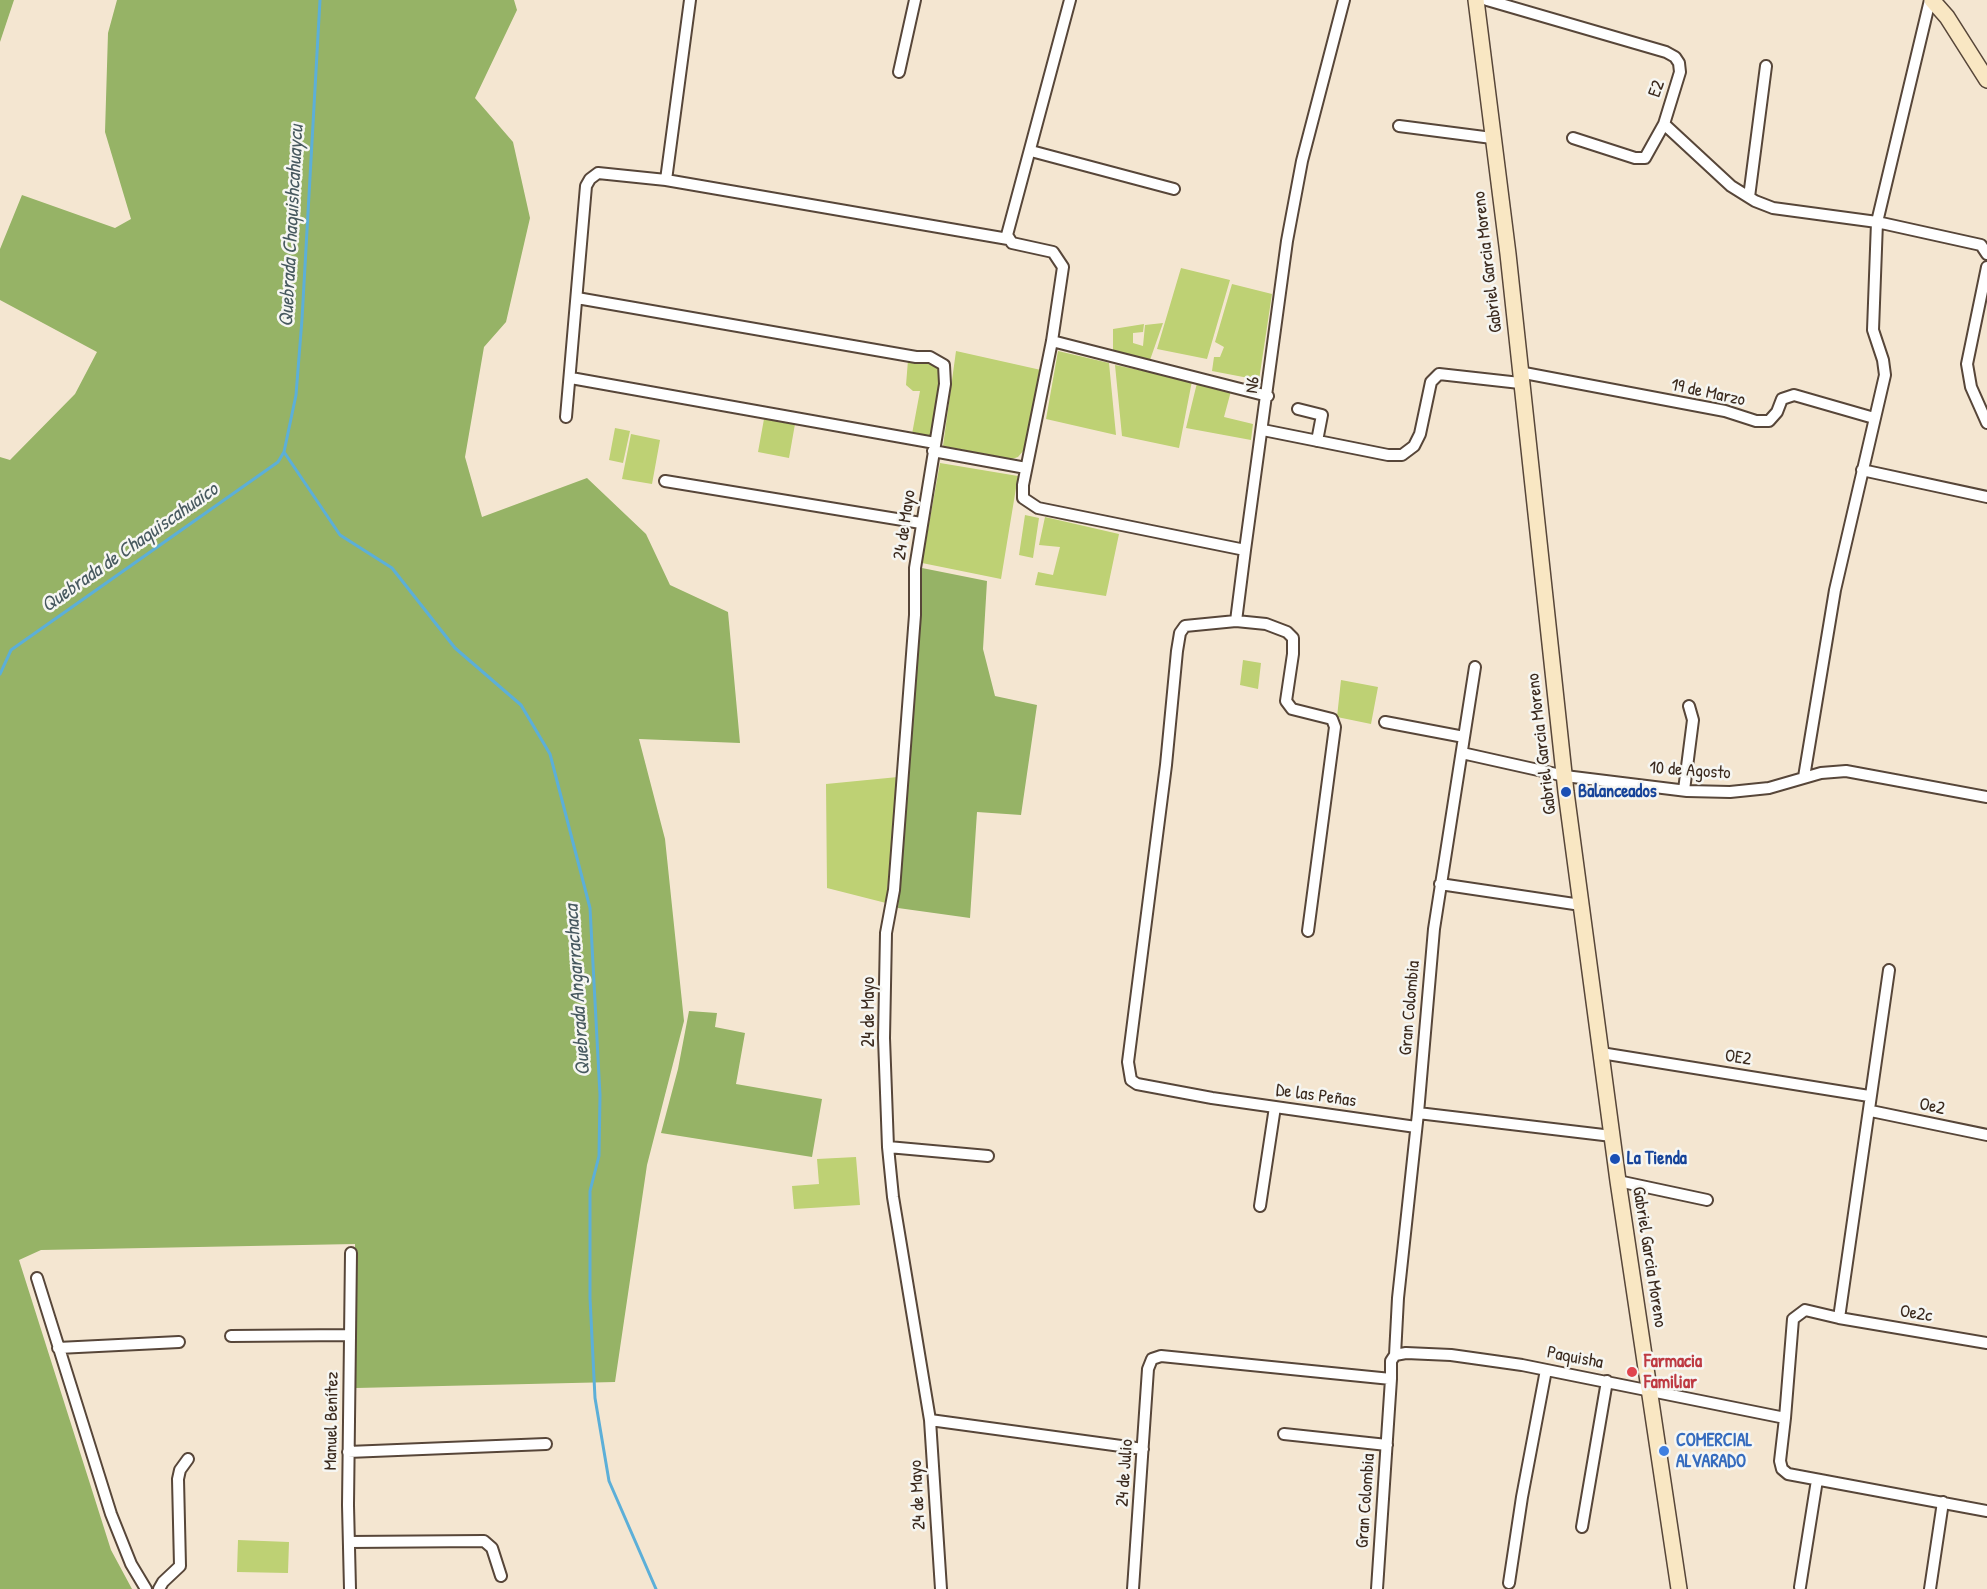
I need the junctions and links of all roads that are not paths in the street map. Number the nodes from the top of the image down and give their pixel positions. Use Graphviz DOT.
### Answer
graph roads {
  1 [pos="690,0"];
  2 [pos="915,0"];
  3 [pos="1070,0"];
  4 [pos="1344,0"];
  5 [pos="1476,0"];
  6 [pos="1486,0"];
  7 [pos="1931,0"];
  8 [pos="1766,66"];
  9 [pos="899,72"];
  10 [pos="1987,80"];
  11 [pos="1664,124"];
  12 [pos="1399,126"];
  13 [pos="1492,138"];
  14 [pos="1573,138"];
  15 [pos="1030,151"];
  16 [pos="666,180"];
  17 [pos="1174,189"];
  18 [pos="1749,197"];
  19 [pos="1877,222"];
  20 [pos="1008,239"];
  21 [pos="1987,254"];
  22 [pos="1987,267"];
  23 [pos="577,298"];
  24 [pos="1052,341"];
  25 [pos="571,378"];
  26 [pos="1520,378"];
  27 [pos="1268,396"];
  28 [pos="1298,409"];
  29 [pos="566,417"];
  30 [pos="1874,418"];
  31 [pos="1987,423"];
  32 [pos="1263,430"];
  33 [pos="1317,441"];
  34 [pos="935,443"];
  35 [pos="1026,468"];
  36 [pos="1862,470"];
  37 [pos="665,481"];
  38 [pos="1987,497"];
  39 [pos="921,523"];
  40 [pos="1245,550"];
  41 [pos="1236,621"];
  42 [pos="1475,667"];
  43 [pos="1689,706"];
  44 [pos="1384,722"];
  45 [pos="1464,737"];
  46 [pos="1462,753"];
  47 [pos="1565,776"];
  48 [pos="1804,777"];
  49 [pos="1684,790"];
  50 [pos="1987,797"];
  51 [pos="1440,884"];
  52 [pos="1581,905"];
  53 [pos="1308,931"];
  54 [pos="1889,970"];
  55 [pos="1601,1053"];
  56 [pos="1869,1095"];
  57 [pos="1275,1107"];
  58 [pos="1870,1111"];
  59 [pos="1418,1113"];
  60 [pos="1416,1127"];
  61 [pos="1612,1136"];
  62 [pos="1987,1136"];
  63 [pos="888,1147"];
  64 [pos="988,1156"];
  65 [pos="1618,1181"];
  66 [pos="1707,1200"];
  67 [pos="1260,1206"];
  68 [pos="351,1253"];
  69 [pos="37,1278"];
  70 [pos="1839,1318"];
  71 [pos="350,1335"];
  72 [pos="231,1336"];
  73 [pos="179,1342"];
  74 [pos="1987,1343"];
  75 [pos="58,1348"];
  76 [pos="1395,1355"];
  77 [pos="1546,1370"];
  78 [pos="1391,1379"];
  79 [pos="1607,1381"];
  80 [pos="1650,1389"];
  81 [pos="1785,1418"];
  82 [pos="930,1420"];
  83 [pos="1284,1434"];
  84 [pos="546,1444"];
  85 [pos="1387,1445"];
  86 [pos="1143,1449"];
  87 [pos="348,1452"];
  88 [pos="188,1459"];
  89 [pos="1817,1480"];
  90 [pos="1943,1502"];
  91 [pos="1987,1510"];
  92 [pos="1582,1527"];
  93 [pos="349,1542"];
  94 [pos="501,1576"];
  95 [pos="1509,1583"];
  96 [pos="1800,1587"];
  97 [pos="146,1589"];
  98 [pos="159,1589"];
  99 [pos="350,1589"];
  100 [pos="941,1589"];
  101 [pos="1133,1589"];
  102 [pos="1377,1589"];
  103 [pos="1679,1589"];
  104 [pos="1930,1589"];
  1 -- 16 [label="street"];
  2 -- 9 [label="street"];
  3 -- 15 [label="street"];
  4 -- 27 [label="street, N6"];
  5 -- 13 [label="street, Gabriel Garcia Moreno"];
  6 -- 11 [label="street, E2"];
  7 -- 10 [label="street"];
  7 -- 19 [label="street"];
  8 -- 18 [label="street"];
  11 -- 14 [label="street"];
  11 -- 18 [label="street, E2"];
  12 -- 13 [label="street"];
  13 -- 26 [label="street, Gabriel Garcia Moreno"];
  15 -- 17 [label="street"];
  15 -- 20 [label="street"];
  16 -- 20 [label="street"];
  16 -- 23 [label="street"];
  18 -- 19 [label="street, E2"];
  19 -- 21 [label="street, E2"];
  19 -- 30 [label="street"];
  20 -- 24 [label="street"];
  22 -- 31 [label="street"];
  23 -- 25 [label="street"];
  23 -- 34 [label="street, 24 de Mayo"];
  24 -- 27 [label="street"];
  24 -- 35 [label="street"];
  25 -- 29 [label="street"];
  25 -- 34 [label="street"];
  26 -- 30 [label="street, 19 de Marzo"];
  26 -- 33 [label="street, 19 de Marzo"];
  26 -- 47 [label="street, Gabriel Garcia Moreno"];
  27 -- 32 [label="street, N6"];
  28 -- 33 [label="street"];
  30 -- 36 [label="street"];
  32 -- 33 [label="street, 19 de Marzo"];
  32 -- 40 [label="street, N6"];
  34 -- 35 [label="street"];
  34 -- 39 [label="street, 24 de Mayo"];
  35 -- 40 [label="street"];
  36 -- 38 [label="street"];
  36 -- 48 [label="street"];
  37 -- 39 [label="street"];
  39 -- 63 [label="street, 24 de Mayo"];
  40 -- 41 [label="street, N6"];
  41 -- 53 [label="street"];
  41 -- 57 [label="street, De las Peñas"];
  42 -- 45 [label="street, Gran Colombia"];
  43 -- 49 [label="street"];
  44 -- 45 [label="street"];
  45 -- 46 [label="street, Gran Colombia"];
  46 -- 47 [label="street, 10 de Agosto"];
  46 -- 51 [label="street, Gran Colombia"];
  47 -- 49 [label="street, 10 de Agosto"];
  47 -- 52 [label="street, Gabriel Garcia Moreno"];
  48 -- 49 [label="street, 10 de Agosto"];
  48 -- 50 [label="street, 10 de Agosto"];
  51 -- 52 [label="street"];
  51 -- 59 [label="street, Gran Colombia"];
  52 -- 55 [label="street, Gabriel Garcia Moreno"];
  54 -- 56 [label="street"];
  55 -- 56 [label="street, OE2"];
  55 -- 61 [label="street, Gabriel Garcia Moreno"];
  56 -- 58 [label="street"];
  57 -- 60 [label="street, De las Peñas"];
  57 -- 67 [label="street"];
  58 -- 62 [label="street, Oe2"];
  58 -- 70 [label="street"];
  59 -- 60 [label="street, Gran Colombia"];
  59 -- 61 [label="street"];
  60 -- 76 [label="street, Gran Colombia"];
  61 -- 65 [label="street, Gabriel Garcia Moreno"];
  63 -- 64 [label="street"];
  63 -- 82 [label="street, 24 de Mayo"];
  65 -- 66 [label="street"];
  65 -- 80 [label="street, Gabriel Garcia Moreno"];
  68 -- 71 [label="street, Manuel Benítez"];
  69 -- 75 [label="street"];
  70 -- 74 [label="street, Oe2c"];
  70 -- 81 [label="street, Oe2c"];
  71 -- 72 [label="street"];
  71 -- 87 [label="street, Manuel Benítez"];
  73 -- 75 [label="street"];
  75 -- 97 [label="street"];
  76 -- 77 [label="street, Paquisha"];
  76 -- 78 [label="street"];
  77 -- 79 [label="street, Paquisha"];
  77 -- 95 [label="street"];
  78 -- 85 [label="street, Gran Colombia"];
  78 -- 86 [label="street, 24 de Julio"];
  79 -- 80 [label="street, Paquisha"];
  79 -- 92 [label="street"];
  80 -- 81 [label="street, Paquisha"];
  80 -- 103 [label="street, Gabriel Garcia Moreno"];
  81 -- 89 [label="street"];
  82 -- 86 [label="street"];
  82 -- 100 [label="street, 24 de Mayo"];
  83 -- 85 [label="street"];
  84 -- 87 [label="street"];
  85 -- 102 [label="street, Gran Colombia"];
  86 -- 101 [label="street, 24 de Julio"];
  87 -- 93 [label="street, Manuel Benítez"];
  88 -- 98 [label="street"];
  89 -- 90 [label="street"];
  89 -- 96 [label="street"];
  90 -- 91 [label="street"];
  90 -- 104 [label="street"];
  93 -- 94 [label="street"];
  93 -- 99 [label="street, Manuel Benítez"];
}
